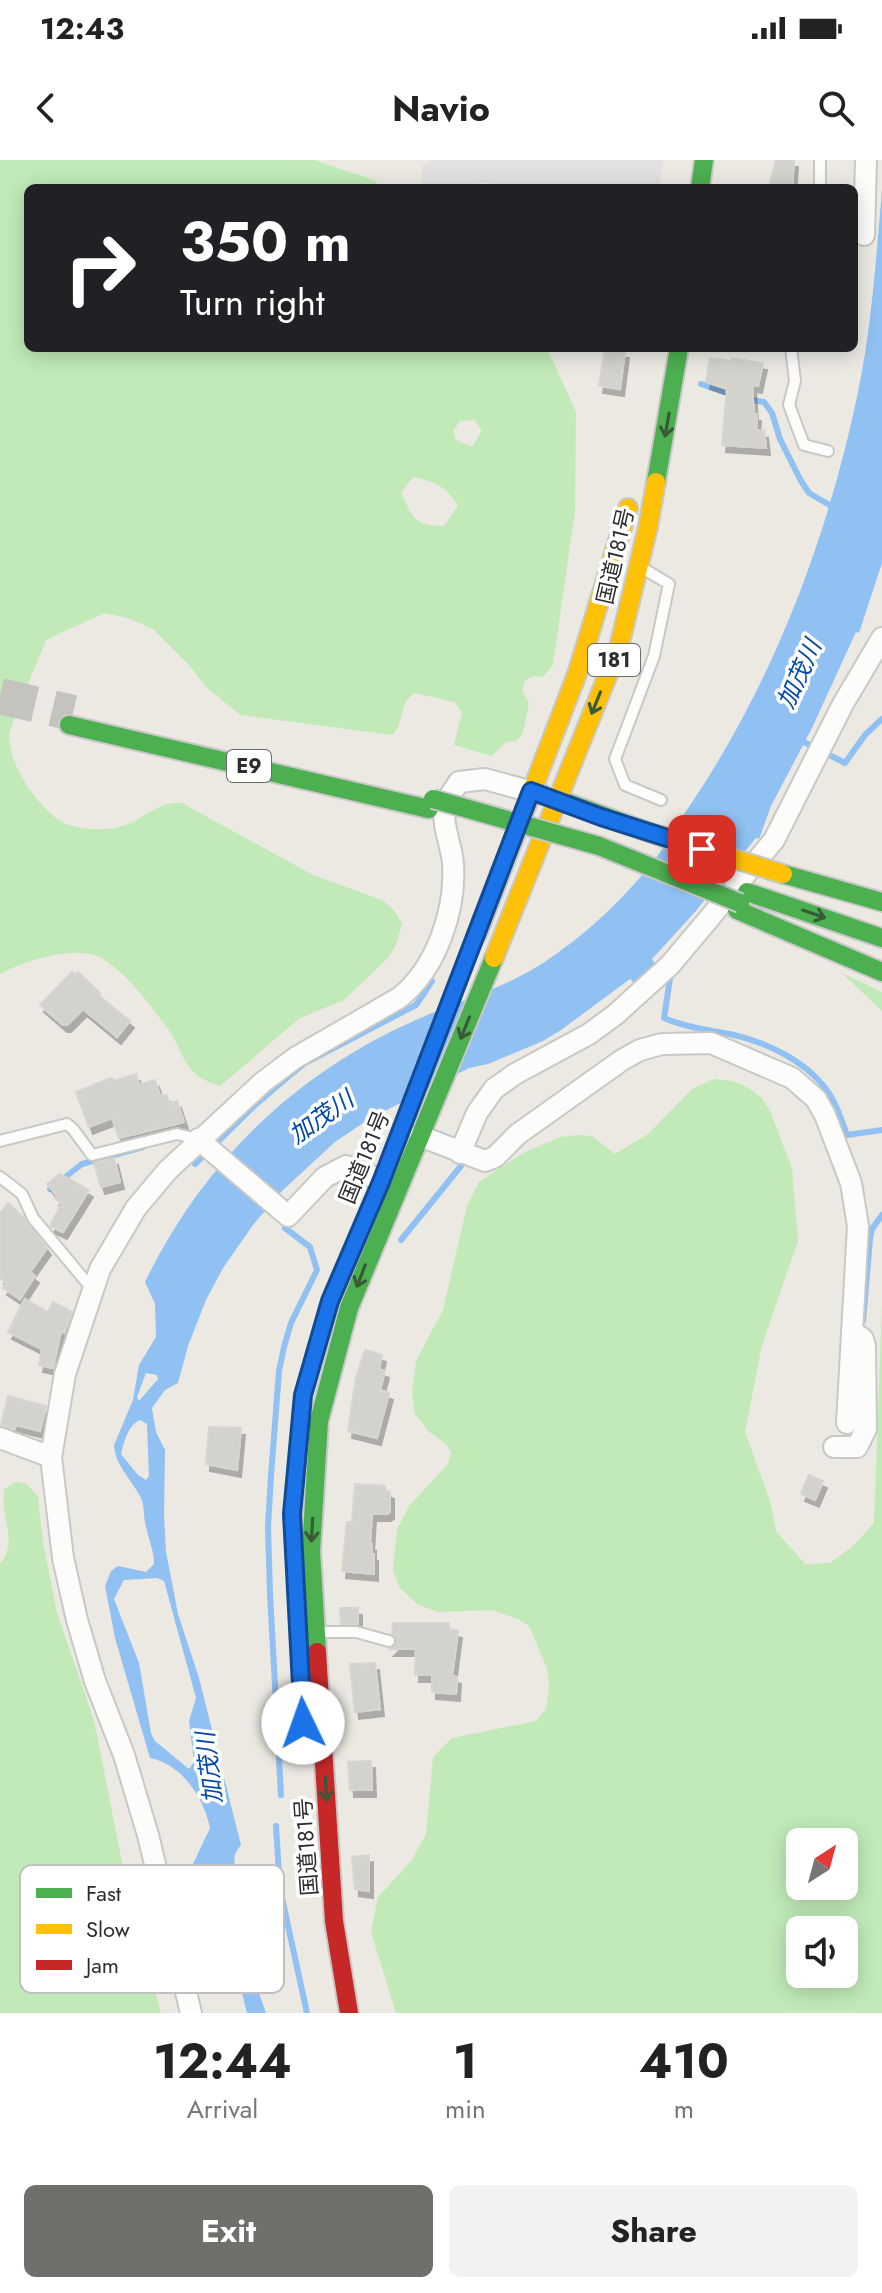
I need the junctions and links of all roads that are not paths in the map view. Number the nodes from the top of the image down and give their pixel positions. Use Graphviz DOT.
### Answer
graph roads {
  1 [pos="686,160"];
  2 [pos="704,160"];
  3 [pos="820,160"];
  4 [pos="871,173"];
  5 [pos="683,184"];
  6 [pos="701,184"];
  7 [pos="820,184"];
  8 [pos="864,235"];
  9 [pos="661,352"];
  10 [pos="678,352"];
  11 [pos="791,352"];
  12 [pos="653,394"];
  13 [pos="828,451"];
  14 [pos="633,486"];
  15 [pos="638,566"];
  16 [pos="882,638"];
  17 [pos="71,719"];
  18 [pos="531,791"];
  19 [pos="557,799"];
  20 [pos="661,800"];
  21 [pos="431,804"];
  22 [pos="741,901"];
  23 [pos="882,902"];
  24 [pos="882,938"];
  25 [pos="472,948"];
  26 [pos="882,961"];
  27 [pos="882,972"];
  28 [pos="422,1131"];
  29 [pos="0,1141"];
  30 [pos="203,1143"];
  31 [pos="460,1153"];
  32 [pos="0,1177"];
  33 [pos="385,1184"];
  34 [pos="93,1290"];
  35 [pos="852,1331"];
  36 [pos="302,1410"];
  37 [pos="847,1423"];
  38 [pos="0,1438"];
  39 [pos="299,1440"];
  40 [pos="834,1447"];
  41 [pos="51,1457"];
  42 [pos="294,1544"];
  43 [pos="316,1632"];
  44 [pos="389,1641"];
  45 [pos="301,1694"];
  46 [pos="305,1753"];
  47 [pos="155,1865"];
  48 [pos="318,1935"];
  49 [pos="325,1982"];
  50 [pos="186,1993"];
  51 [pos="191,2013"];
  52 [pos="331,2013"];
  53 [pos="349,2013"];
  1 -- 5 [label="main road"];
  2 -- 6 [label="main road"];
  3 -- 7 [label="lane"];
  4 -- 8 [label="street"];
  9 -- 12 [label="main road"];
  10 -- 15 [label="main road, 国道181号 / 181, one-way"];
  11 -- 13 [label="lane"];
  14 -- 18 [label="main road, 国道181号 / 181"];
  15 -- 19 [label="main road, 国道181号 / 181, one-way"];
  15 -- 20 [label="lane"];
  16 -- 31 [label="street"];
  17 -- 21 [label="main road, E9"];
  18 -- 19 [label="street"];
  18 -- 25 [label="main road, 国道181号 / 181"];
  18 -- 30 [label="street"];
  19 -- 23 [label="main road, bridge"];
  19 -- 28 [label="main road, 国道181号 / 181, one-way"];
  21 -- 22 [label="main road, E9"];
  21 -- 22 [label="main road, E9, bridge"];
  22 -- 24 [label="main road, one-way"];
  22 -- 26 [label="main road, E9"];
  22 -- 27 [label="main road, E9"];
  28 -- 31 [label="street"];
  28 -- 33 [label="main road, 国道181号 / 181"];
  29 -- 30 [label="lane"];
  30 -- 33 [label="street"];
  30 -- 34 [label="street"];
  31 -- 35 [label="street"];
  32 -- 34 [label="lane"];
  33 -- 43 [label="main road, 国道181号 / 181, one-way"];
  34 -- 41 [label="street"];
  35 -- 37 [label="street"];
  35 -- 40 [label="street"];
  36 -- 39 [label="main road"];
  38 -- 41 [label="street"];
  41 -- 47 [label="street"];
  42 -- 45 [label="main road"];
  43 -- 44 [label="lane"];
  43 -- 53 [label="main road, 国道181号 / 181, one-way"];
  46 -- 48 [label="main road, 国道181号"];
  49 -- 52 [label="main road"];
  50 -- 51 [label="street"];
}
